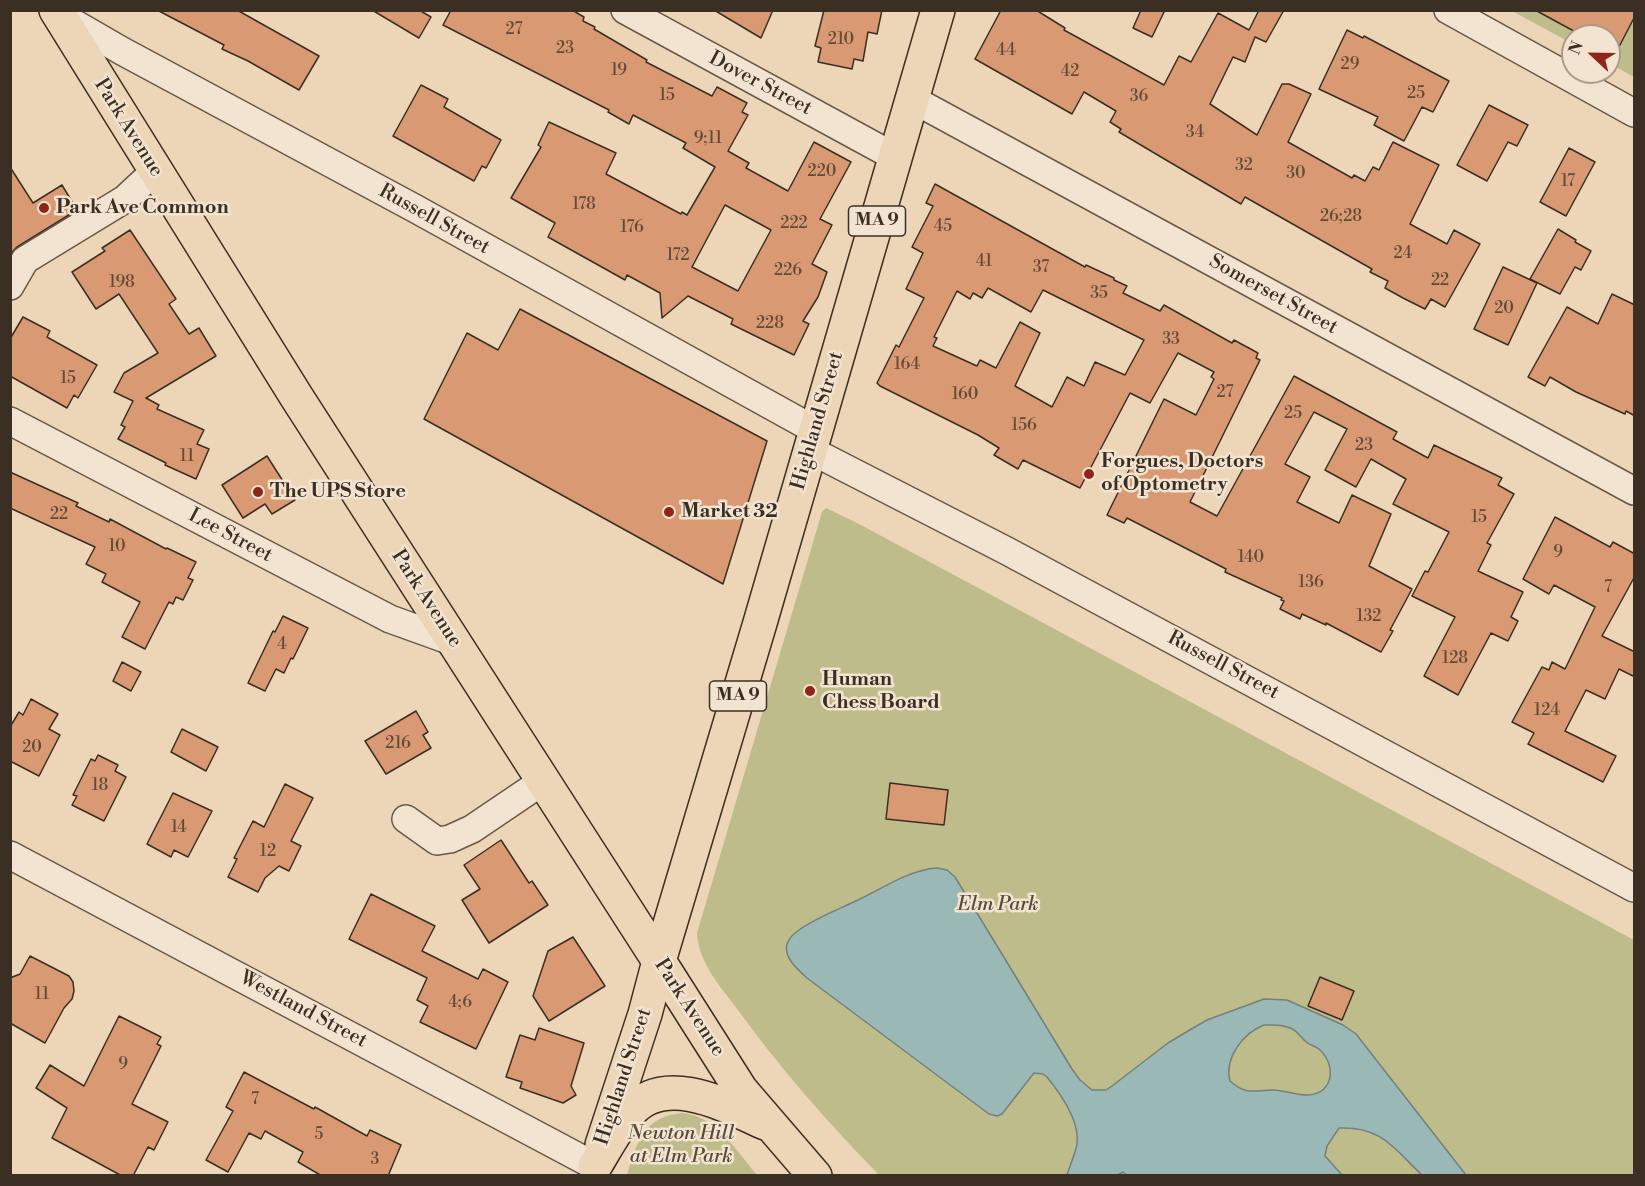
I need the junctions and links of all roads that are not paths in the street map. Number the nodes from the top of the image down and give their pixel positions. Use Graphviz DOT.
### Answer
graph roads {
  1 [pos="625,10"];
  2 [pos="938,10"];
  3 [pos="1448,10"];
  4 [pos="55,12"];
  5 [pos="912,99"];
  6 [pos="1635,113"];
  7 [pos="896,157"];
  8 [pos="154,171"];
  9 [pos="10,286"];
  10 [pos="10,421"];
  11 [pos="813,440"];
  12 [pos="1635,491"];
  13 [pos="454,642"];
  14 [pos="543,781"];
  15 [pos="406,819"];
  16 [pos="10,855"];
  17 [pos="1635,888"];
  18 [pos="659,961"];
  19 [pos="772,1126"];
  20 [pos="593,1171"];
  21 [pos="814,1176"];
  1 -- 7 [label="street, Dover Street"];
  2 -- 5 [label="main road, Highland Street / MA 9"];
  3 -- 6 [label="street"];
  4 -- 8 [label="main road, Park Avenue"];
  4 -- 11 [label="street, Russell Street"];
  5 -- 7 [label="main road, Highland Street / MA 9"];
  5 -- 12 [label="street, Somerset Street"];
  7 -- 11 [label="main road, Highland Street / MA 9"];
  8 -- 9 [label="street"];
  8 -- 13 [label="main road, Park Avenue"];
  10 -- 13 [label="street, Lee Street"];
  11 -- 17 [label="street, Russell Street"];
  11 -- 18 [label="main road, Highland Street / MA 9"];
  13 -- 14 [label="main road, Park Avenue"];
  14 -- 15 [label="street"];
  14 -- 18 [label="main road, Park Avenue"];
  16 -- 20 [label="street, Westland Street"];
  18 -- 19 [label="main road, Park Avenue"];
  18 -- 20 [label="main road, Highland Street"];
  19 -- 20 [label="main road"];
  19 -- 21 [label="main road, Park Avenue"];
}
